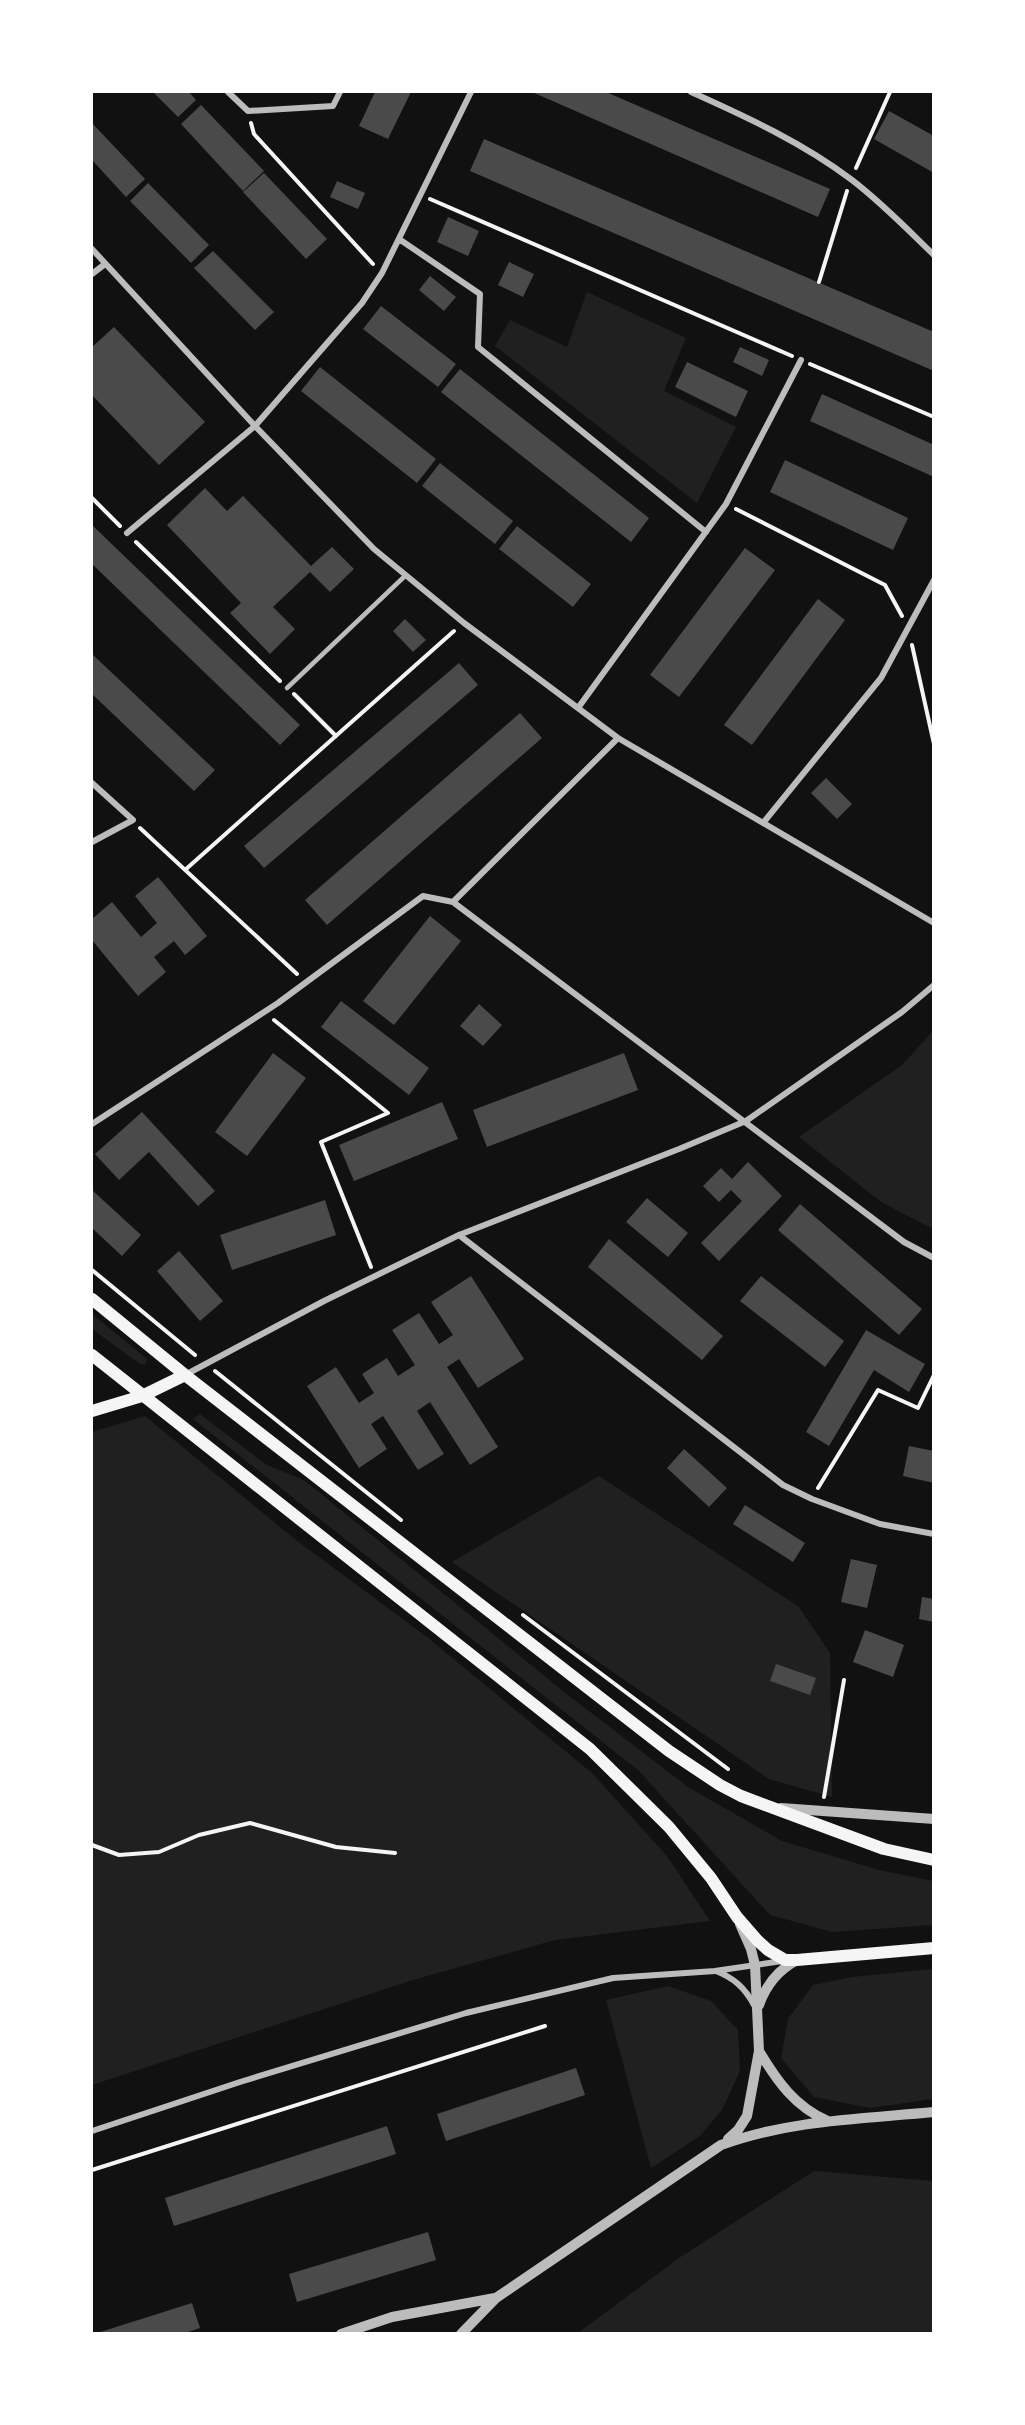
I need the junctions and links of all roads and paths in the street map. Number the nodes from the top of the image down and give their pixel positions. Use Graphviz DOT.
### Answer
graph roads {
  1 [pos="228,92"];
  2 [pos="340,92"];
  3 [pos="471,92"];
  4 [pos="691,92"];
  5 [pos="248,111"];
  6 [pos="421,196"];
  7 [pos="399,239"];
  8 [pos="92,249"];
  9 [pos="933,255"];
  10 [pos="105,264"];
  11 [pos="382,273"];
  12 [pos="92,274"];
  13 [pos="801,360"];
  14 [pos="933,417"];
  15 [pos="255,426"];
  16 [pos="92,498"];
  17 [pos="726,504"];
  18 [pos="706,532"];
  19 [pos="127,533"];
  20 [pos="406,575"];
  21 [pos="933,580"];
  22 [pos="464,622"];
  23 [pos="908,627"];
  24 [pos="287,688"];
  25 [pos="578,708"];
  26 [pos="336,735"];
  27 [pos="618,738"];
  28 [pos="933,744"];
  29 [pos="92,783"];
  30 [pos="132,820"];
  31 [pos="763,823"];
  32 [pos="92,842"];
  33 [pos="185,870"];
  34 [pos="453,902"];
  35 [pos="933,923"];
  36 [pos="307,983"];
  37 [pos="933,985"];
  38 [pos="264,1012"];
  39 [pos="746,1121"];
  40 [pos="92,1124"];
  41 [pos="459,1235"];
  42 [pos="933,1258"];
  43 [pos="92,1270"];
  44 [pos="375,1276"];
  45 [pos="92,1299"];
  46 [pos="92,1355"];
  47 [pos="206,1364"];
  48 [pos="185,1375"];
  49 [pos="933,1375"];
  50 [pos="142,1396"];
  51 [pos="92,1411"];
  52 [pos="812,1499"];
  53 [pos="402,1521"];
  54 [pos="933,1534"];
  55 [pos="514,1608"];
  56 [pos="844,1680"];
  57 [pos="735,1774"];
  58 [pos="823,1802"];
  59 [pos="772,1808"];
  60 [pos="933,1819"];
  61 [pos="92,1845"];
  62 [pos="395,1853"];
  63 [pos="933,1860"];
  64 [pos="737,1917"];
  65 [pos="933,1948"];
  66 [pos="791,1960"];
  67 [pos="755,1965"];
  68 [pos="715,1971"];
  69 [pos="757,2011"];
  70 [pos="545,2026"];
  71 [pos="759,2051"];
  72 [pos="933,2112"];
  73 [pos="831,2122"];
  74 [pos="92,2131"];
  75 [pos="721,2145"];
  76 [pos="92,2169"];
  77 [pos="496,2298"];
  78 [pos="341,2334"];
  79 [pos="461,2334"];
  1 -- 5 [label="street"];
  2 -- 5 [label="street"];
  3 -- 6 [label="street"];
  4 -- 9 [label="street"];
  5 -- 11 [label="path"];
  6 -- 7 [label="street"];
  6 -- 13 [label="path"];
  7 -- 11 [label="street"];
  7 -- 18 [label="street"];
  8 -- 10 [label="street"];
  10 -- 12 [label="street"];
  10 -- 15 [label="street"];
  11 -- 15 [label="street"];
  13 -- 14 [label="path"];
  13 -- 17 [label="street"];
  15 -- 19 [label="street"];
  15 -- 20 [label="street"];
  16 -- 19 [label="path"];
  17 -- 18 [label="street"];
  17 -- 23 [label="path"];
  18 -- 25 [label="street"];
  19 -- 24 [label="path"];
  20 -- 22 [label="street"];
  20 -- 24 [label="lane"];
  21 -- 23 [label="street"];
  22 -- 25 [label="street"];
  22 -- 26 [label="path"];
  23 -- 28 [label="path"];
  23 -- 31 [label="street"];
  24 -- 26 [label="path"];
  25 -- 27 [label="street"];
  26 -- 33 [label="path"];
  27 -- 31 [label="street"];
  27 -- 34 [label="street"];
  29 -- 30 [label="street"];
  30 -- 32 [label="street"];
  30 -- 33 [label="path"];
  31 -- 35 [label="street"];
  33 -- 36 [label="path"];
  34 -- 36 [label="street"];
  34 -- 39 [label="street"];
  36 -- 38 [label="street"];
  37 -- 39 [label="street"];
  38 -- 40 [label="street"];
  38 -- 44 [label="path"];
  39 -- 41 [label="street"];
  39 -- 42 [label="street"];
  41 -- 44 [label="street"];
  41 -- 52 [label="street"];
  43 -- 47 [label="path"];
  44 -- 47 [label="street"];
  45 -- 48 [label="main road"];
  46 -- 50 [label="main road"];
  47 -- 48 [label="street"];
  47 -- 53 [label="path"];
  48 -- 50 [label="main road"];
  48 -- 59 [label="main road"];
  49 -- 52 [label="path"];
  50 -- 51 [label="main road"];
  50 -- 64 [label="main road"];
  52 -- 54 [label="street"];
  55 -- 57 [label="path"];
  56 -- 58 [label="path"];
  59 -- 60 [label="street"];
  59 -- 63 [label="main road"];
  61 -- 62 [label="path"];
  64 -- 66 [label="main road"];
  64 -- 67 [label="street"];
  65 -- 66 [label="main road"];
  66 -- 67 [label="street"];
  66 -- 69 [label="street"];
  67 -- 68 [label="street"];
  67 -- 69 [label="street"];
  68 -- 69 [label="street"];
  68 -- 74 [label="street"];
  69 -- 71 [label="street"];
  70 -- 76 [label="path"];
  71 -- 73 [label="street"];
  71 -- 75 [label="street"];
  72 -- 73 [label="street"];
  73 -- 75 [label="street"];
  75 -- 77 [label="street"];
  77 -- 78 [label="street"];
  77 -- 79 [label="street"];
}
